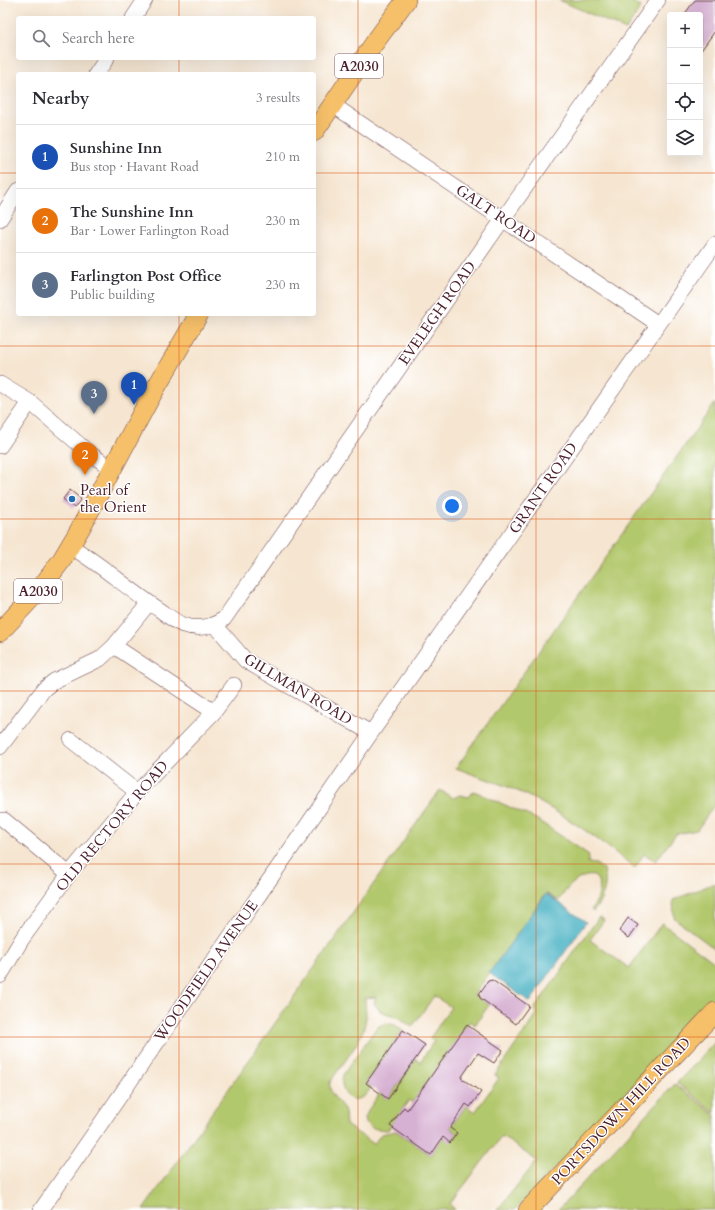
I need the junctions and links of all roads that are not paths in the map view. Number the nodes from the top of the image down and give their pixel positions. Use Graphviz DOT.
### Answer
graph roads {
  1 [pos="145,0"];
  2 [pos="406,0"];
  3 [pos="658,0"];
  4 [pos="134,16"];
  5 [pos="105,60"];
  6 [pos="97,72"];
  7 [pos="333,105"];
  8 [pos="316,129"];
  9 [pos="16,194"];
  10 [pos="0,218"];
  11 [pos="503,219"];
  12 [pos="715,244"];
  13 [pos="198,316"];
  14 [pos="658,324"];
  15 [pos="0,384"];
  16 [pos="30,402"];
  17 [pos="0,446"];
  18 [pos="112,469"];
  19 [pos="70,546"];
  20 [pos="149,603"];
  21 [pos="215,625"];
  22 [pos="0,632"];
  23 [pos="114,646"];
  24 [pos="234,685"];
  25 [pos="214,712"];
  26 [pos="371,733"];
  27 [pos="71,740"];
  28 [pos="0,747"];
  29 [pos="137,792"];
  30 [pos="4,820"];
  31 [pos="69,874"];
  32 [pos="0,976"];
  33 [pos="715,1012"];
  34 [pos="41,1210"];
  35 [pos="528,1210"];
  1 -- 4 [label="street"];
  2 -- 7 [label="main road, A2030"];
  3 -- 11 [label="street, EVELEGH ROAD"];
  5 -- 6 [label="street"];
  7 -- 8 [label="main road, A2030"];
  7 -- 11 [label="street, GALT ROAD"];
  9 -- 10 [label="street"];
  11 -- 14 [label="street, GALT ROAD"];
  11 -- 21 [label="street, EVELEGH ROAD"];
  12 -- 14 [label="street, GRANT ROAD"];
  13 -- 18 [label="main road, A2030"];
  14 -- 26 [label="street, GRANT ROAD"];
  15 -- 16 [label="street"];
  16 -- 17 [label="street"];
  16 -- 18 [label="street"];
  18 -- 19 [label="main road, A2030"];
  19 -- 20 [label="street"];
  19 -- 22 [label="main road, A2030"];
  20 -- 21 [label="street"];
  20 -- 23 [label="street"];
  21 -- 26 [label="street, GILLMAN ROAD"];
  23 -- 25 [label="street"];
  23 -- 28 [label="street"];
  24 -- 25 [label="street, OLD RECTORY ROAD"];
  25 -- 29 [label="street, OLD RECTORY ROAD"];
  26 -- 34 [label="street, WOODFIELD AVENUE"];
  27 -- 29 [label="street"];
  29 -- 31 [label="street, OLD RECTORY ROAD"];
  30 -- 31 [label="street"];
  31 -- 32 [label="street, OLD RECTORY ROAD"];
  33 -- 35 [label="main road, PORTSDOWN HILL ROAD"];
}
